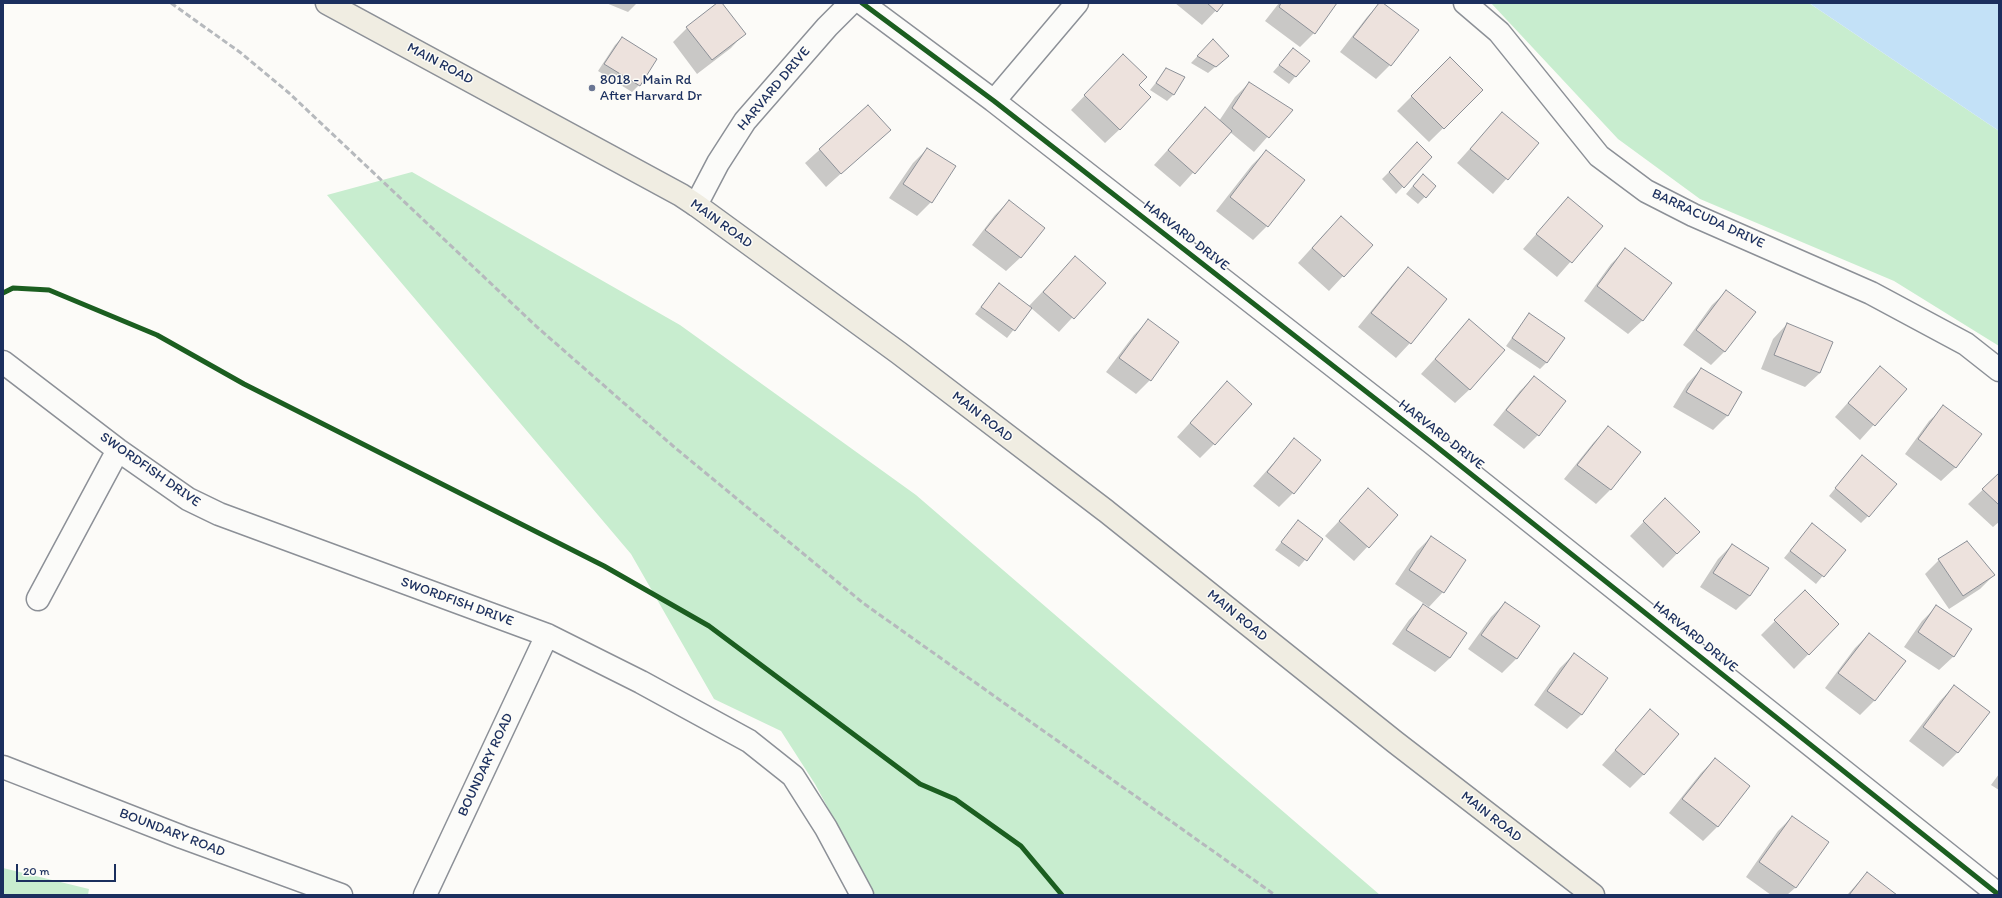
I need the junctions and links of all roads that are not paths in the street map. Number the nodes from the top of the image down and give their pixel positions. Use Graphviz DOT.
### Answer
graph roads {
  1 [pos="327,3"];
  2 [pos="851,3"];
  3 [pos="862,3"];
  4 [pos="1077,3"];
  5 [pos="1466,3"];
  6 [pos="994,101"];
  7 [pos="696,205"];
  8 [pos="3,362"];
  9 [pos="1999,370"];
  10 [pos="118,450"];
  11 [pos="38,599"];
  12 [pos="547,635"];
  13 [pos="3,767"];
  14 [pos="341,895"];
  15 [pos="425,895"];
  16 [pos="862,895"];
  17 [pos="1593,895"];
  18 [pos="1999,895"];
  1 -- 7 [label="main road, MAIN ROAD"];
  2 -- 7 [label="street, HARVARD DRIVE"];
  3 -- 6 [label="street, HARVARD DRIVE"];
  4 -- 6 [label="street"];
  5 -- 9 [label="street, BARRACUDA DRIVE"];
  6 -- 18 [label="street, HARVARD DRIVE"];
  7 -- 17 [label="main road, MAIN ROAD"];
  8 -- 10 [label="street, SWORDFISH DRIVE"];
  10 -- 11 [label="street"];
  10 -- 12 [label="street, SWORDFISH DRIVE"];
  12 -- 15 [label="street, BOUNDARY ROAD"];
  12 -- 16 [label="street, SWORDFISH DRIVE"];
  13 -- 14 [label="street, BOUNDARY ROAD"];
}
